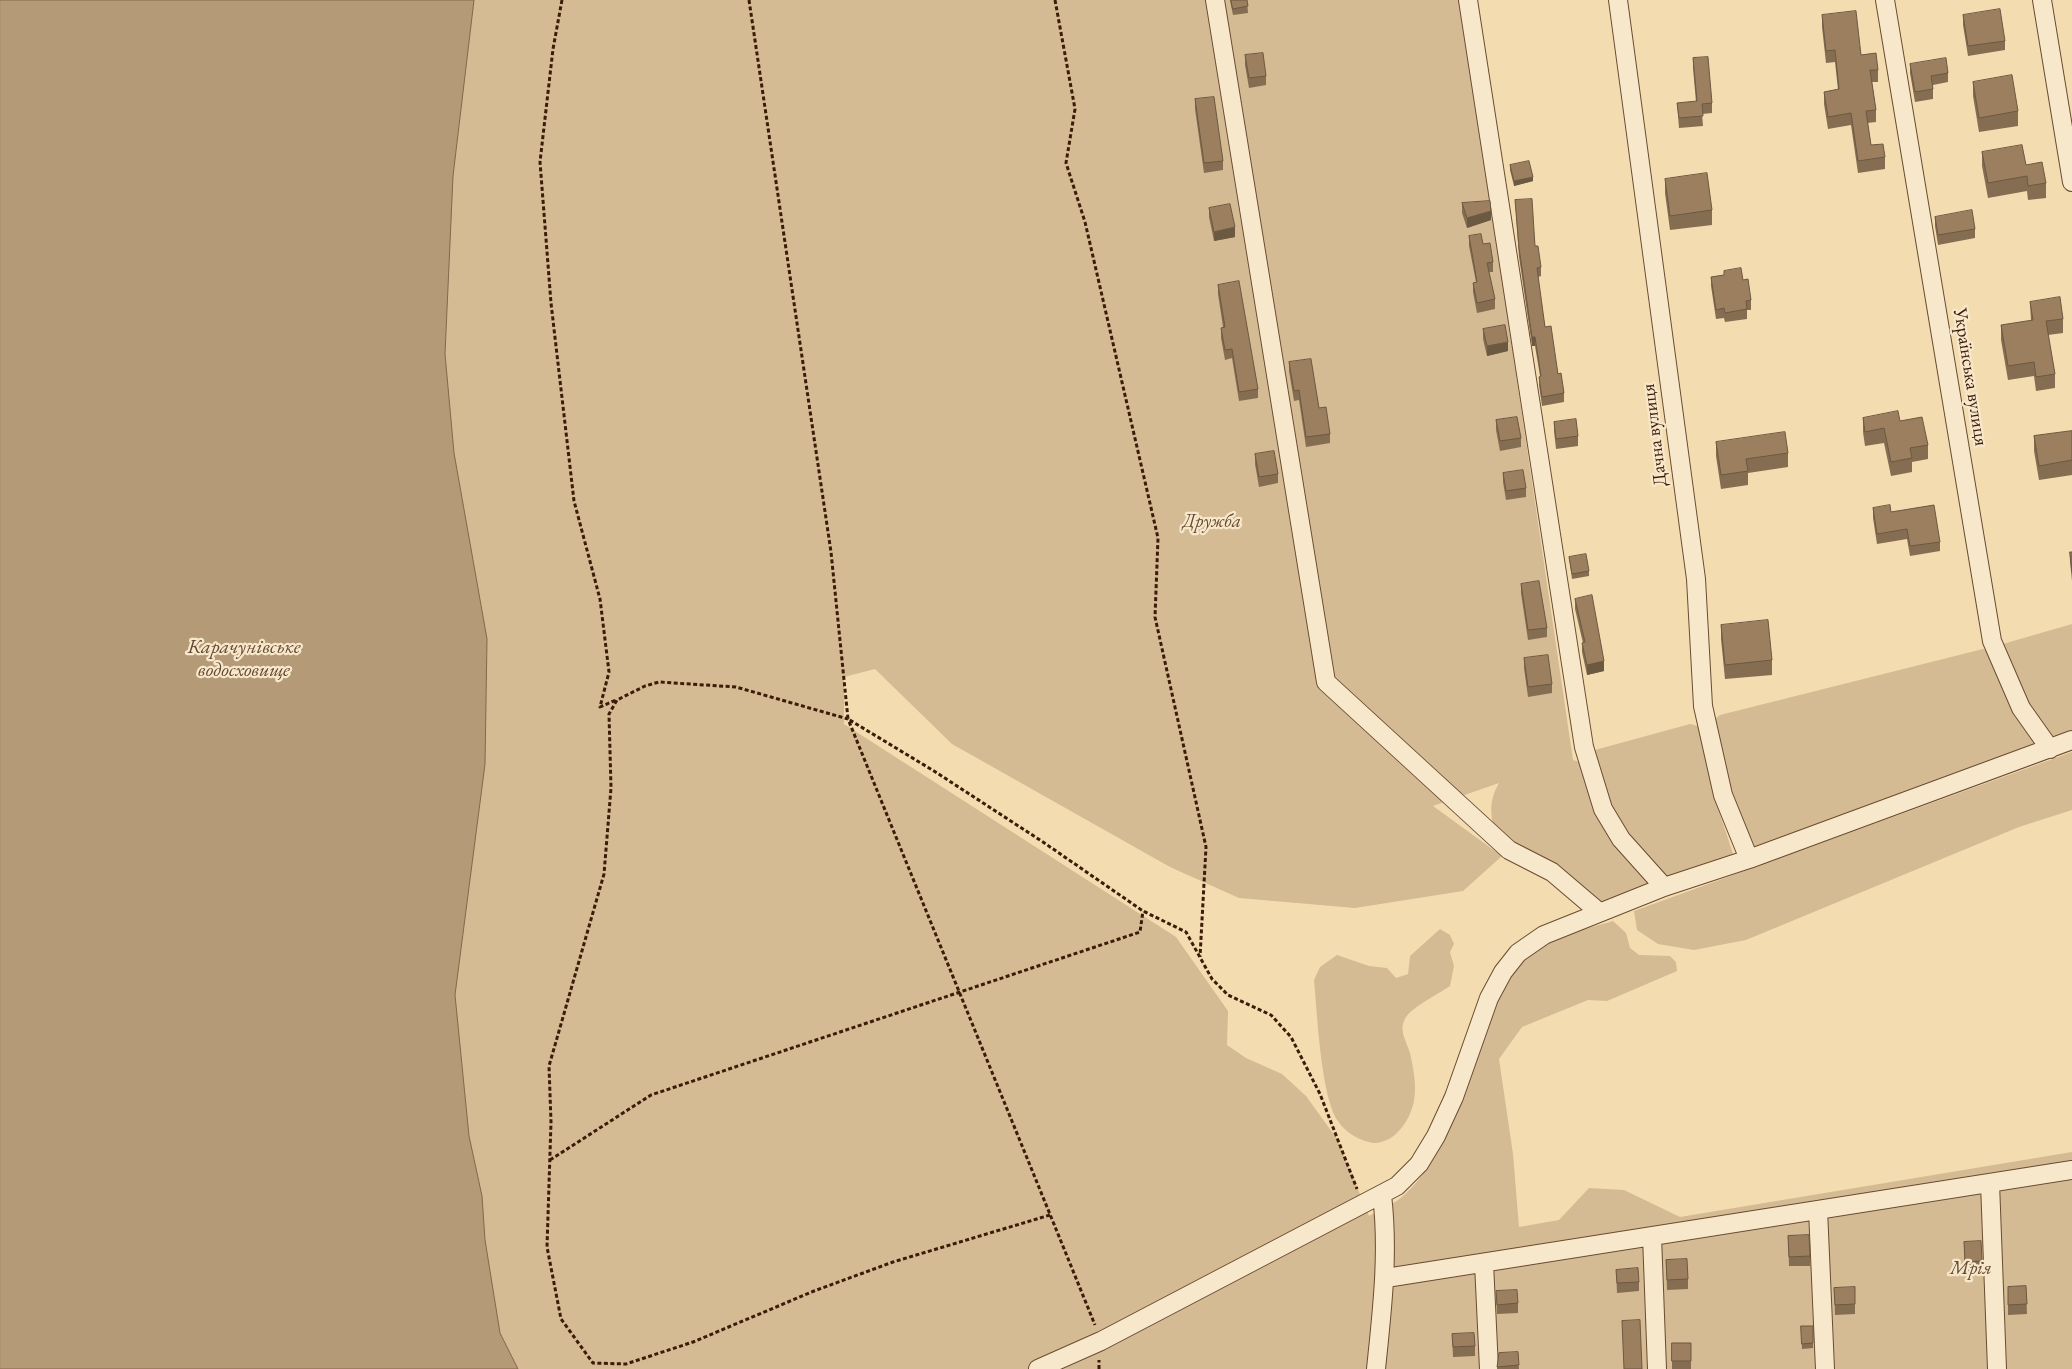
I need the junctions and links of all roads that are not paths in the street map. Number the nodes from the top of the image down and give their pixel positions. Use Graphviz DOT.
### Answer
graph roads {
  1 [pos="1215,0"];
  2 [pos="1468,0"];
  3 [pos="1618,0"];
  4 [pos="1885,0"];
  5 [pos="2042,0"];
  6 [pos="2072,182"];
  7 [pos="2072,740"];
  8 [pos="2050,749"];
  9 [pos="1749,859"];
  10 [pos="1664,887"];
  11 [pos="1599,912"];
  12 [pos="2072,1170"];
  13 [pos="1990,1184"];
  14 [pos="1382,1195"];
  15 [pos="1818,1210"];
  16 [pos="1652,1236"];
  17 [pos="1484,1263"];
  18 [pos="1386,1278"];
  19 [pos="1038,1369"];
  20 [pos="1376,1369"];
  21 [pos="1488,1369"];
  22 [pos="1658,1369"];
  23 [pos="1825,1369"];
  24 [pos="1997,1369"];
  1 -- 11 [label="street"];
  2 -- 10 [label="street"];
  3 -- 9 [label="street, Дачна вулиця"];
  4 -- 8 [label="street, Українська вулиця"];
  5 -- 6 [label="street"];
  7 -- 8 [label="street"];
  8 -- 9 [label="street"];
  9 -- 10 [label="street"];
  10 -- 11 [label="street"];
  11 -- 14 [label="street"];
  12 -- 13 [label="street"];
  13 -- 15 [label="street"];
  13 -- 24 [label="street"];
  14 -- 18 [label="street"];
  14 -- 19 [label="street"];
  15 -- 16 [label="street"];
  15 -- 23 [label="street"];
  16 -- 17 [label="street"];
  16 -- 22 [label="street"];
  17 -- 18 [label="street"];
  17 -- 21 [label="street"];
  18 -- 20 [label="street"];
}
